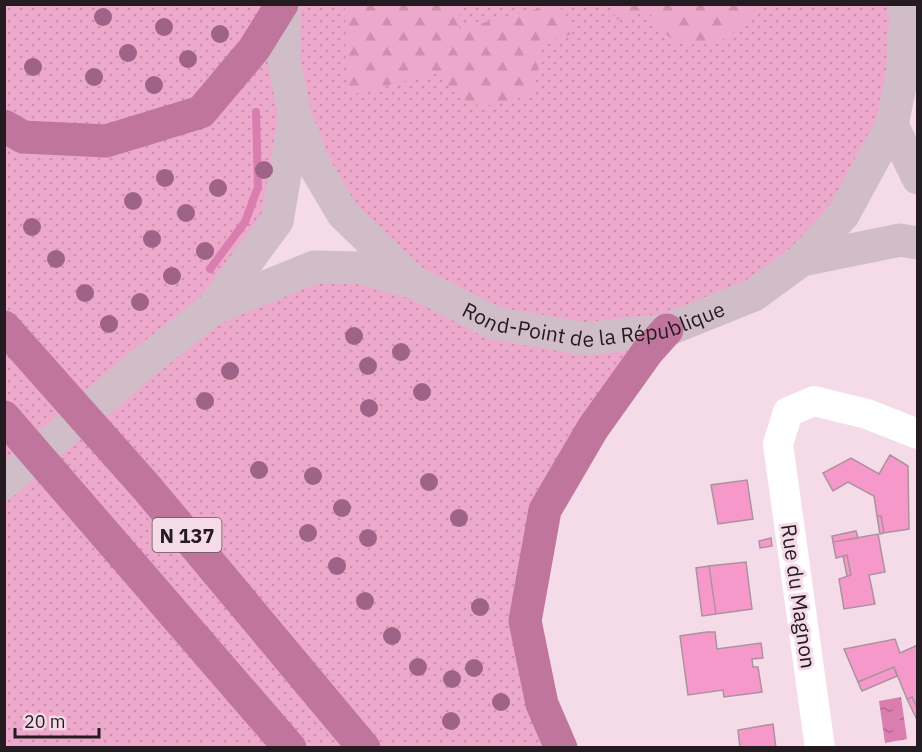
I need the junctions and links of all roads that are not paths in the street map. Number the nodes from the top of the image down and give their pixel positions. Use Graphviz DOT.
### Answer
graph roads {
  1 [pos="283,4"];
  2 [pos="904,4"];
  3 [pos="295,116"];
  4 [pos="892,125"];
  5 [pos="4,126"];
  6 [pos="918,178"];
  7 [pos="918,243"];
  8 [pos="802,260"];
  9 [pos="412,281"];
  10 [pos="212,309"];
  11 [pos="4,327"];
  12 [pos="667,330"];
  13 [pos="4,417"];
  14 [pos="918,434"];
  15 [pos="4,483"];
  16 [pos="290,747"];
  17 [pos="364,747"];
  18 [pos="561,747"];
  19 [pos="820,747"];
  1 -- 3 [label="main road, Rond-Point de la République"];
  1 -- 5 [label="highway"];
  2 -- 4 [label="main road, Rond-Point de la République"];
  3 -- 9 [label="main road, Rond-Point de la République"];
  3 -- 10 [label="main road"];
  4 -- 6 [label="main road"];
  4 -- 8 [label="main road, Rond-Point de la République"];
  7 -- 8 [label="main road"];
  8 -- 12 [label="main road, Rond-Point de la République"];
  9 -- 10 [label="main road"];
  9 -- 12 [label="main road, Rond-Point de la République"];
  10 -- 15 [label="main road"];
  11 -- 17 [label="highway, N 137"];
  12 -- 18 [label="highway"];
  13 -- 16 [label="highway, N 137"];
  14 -- 19 [label="street, Rue du Magnon"];
}
